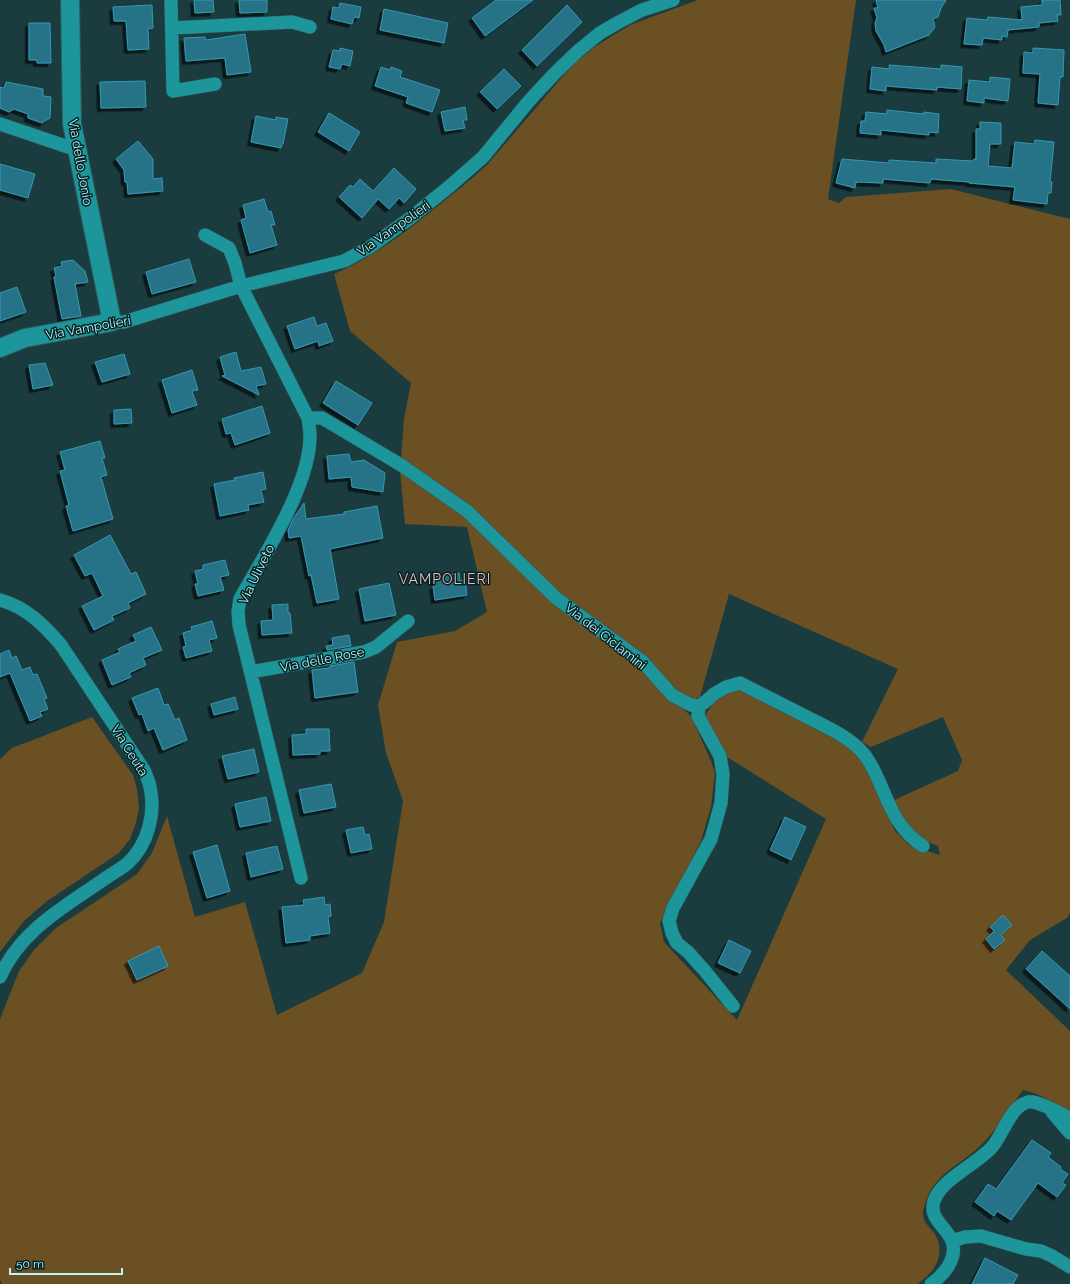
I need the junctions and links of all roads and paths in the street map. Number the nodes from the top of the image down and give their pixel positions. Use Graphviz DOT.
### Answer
graph roads {
  1 [pos="70,0"];
  2 [pos="171,0"];
  3 [pos="673,0"];
  4 [pos="310,27"];
  5 [pos="172,28"];
  6 [pos="215,84"];
  7 [pos="0,124"];
  8 [pos="77,150"];
  9 [pos="205,235"];
  10 [pos="241,286"];
  11 [pos="112,322"];
  12 [pos="0,348"];
  13 [pos="308,418"];
  14 [pos="0,600"];
  15 [pos="408,620"];
  16 [pos="251,672"];
  17 [pos="699,706"];
  18 [pos="923,846"];
  19 [pos="302,878"];
  20 [pos="0,977"];
  21 [pos="733,1006"];
  22 [pos="1050,1109"];
  23 [pos="1070,1118"];
  24 [pos="1070,1133"];
  25 [pos="952,1241"];
  26 [pos="1070,1267"];
  27 [pos="931,1284"];
  1 -- 8 [label="street, Via dello Jonio"];
  2 -- 5 [label="street"];
  3 -- 10 [label="street, Via Vampolieri"];
  4 -- 5 [label="street"];
  5 -- 6 [label="street"];
  7 -- 8 [label="street"];
  8 -- 11 [label="street, Via dello Jonio"];
  9 -- 10 [label="street, Via Uliveto"];
  10 -- 11 [label="street, Via Vampolieri"];
  10 -- 13 [label="street, Via Uliveto"];
  11 -- 12 [label="street, Via Vampolieri"];
  13 -- 16 [label="street, Via Uliveto"];
  13 -- 17 [label="street, Via dei Ciclamini"];
  14 -- 20 [label="street, Via Ceuta"];
  15 -- 16 [label="street, Via delle Rose"];
  16 -- 19 [label="street, Via Uliveto"];
  17 -- 18 [label="street"];
  17 -- 21 [label="street"];
  22 -- 23 [label="street"];
  22 -- 24 [label="street"];
  22 -- 25 [label="street"];
  25 -- 26 [label="street"];
  25 -- 27 [label="street"];
}
